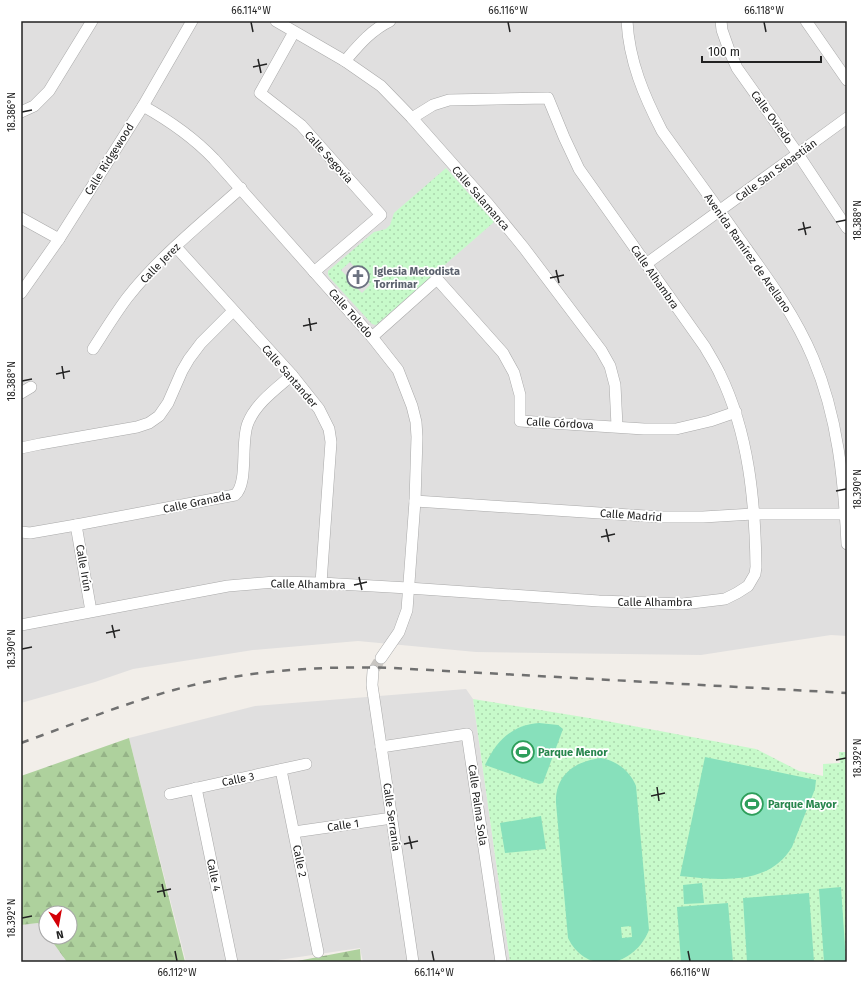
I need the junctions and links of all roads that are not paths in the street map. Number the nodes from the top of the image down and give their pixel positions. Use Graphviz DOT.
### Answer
graph roads {
  1 [pos="92,21"];
  2 [pos="192,21"];
  3 [pos="276,21"];
  4 [pos="390,21"];
  5 [pos="627,21"];
  6 [pos="720,21"];
  7 [pos="806,21"];
  8 [pos="294,32"];
  9 [pos="345,61"];
  10 [pos="847,80"];
  11 [pos="143,106"];
  12 [pos="21,112"];
  13 [pos="412,118"];
  14 [pos="847,118"];
  15 [pos="798,154"];
  16 [pos="241,188"];
  17 [pos="720,211"];
  18 [pos="21,218"];
  19 [pos="847,228"];
  20 [pos="59,239"];
  21 [pos="176,247"];
  22 [pos="646,264"];
  23 [pos="314,272"];
  24 [pos="21,293"];
  25 [pos="233,311"];
  26 [pos="372,337"];
  27 [pos="93,349"];
  28 [pos="292,375"];
  29 [pos="31,387"];
  30 [pos="21,393"];
  31 [pos="736,412"];
  32 [pos="617,426"];
  33 [pos="21,448"];
  34 [pos="415,501"];
  35 [pos="754,514"];
  36 [pos="846,514"];
  37 [pos="76,525"];
  38 [pos="21,532"];
  39 [pos="847,544"];
  40 [pos="321,583"];
  41 [pos="408,588"];
  42 [pos="92,611"];
  43 [pos="21,625"];
  44 [pos="380,658"];
  45 [pos="373,671"];
  46 [pos="381,747"];
  47 [pos="306,764"];
  48 [pos="281,770"];
  49 [pos="196,788"];
  50 [pos="170,794"];
  51 [pos="392,818"];
  52 [pos="294,832"];
  53 [pos="318,952"];
  54 [pos="232,962"];
  55 [pos="413,962"];
  56 [pos="501,962"];
  1 -- 12 [label="street"];
  2 -- 11 [label="street, Calle Ridgewood"];
  3 -- 8 [label="street, Calle Salamanca"];
  4 -- 9 [label="street"];
  5 -- 17 [label="street, Avenida Ramírez de Arellano"];
  6 -- 15 [label="street, Calle Oviedo"];
  7 -- 10 [label="street"];
  8 -- 9 [label="street, Calle Salamanca"];
  8 -- 23 [label="street, Calle Segovia"];
  9 -- 13 [label="street, Calle Salamanca"];
  11 -- 16 [label="street, Calle Toledo"];
  11 -- 20 [label="street, Calle Ridgewood"];
  13 -- 22 [label="street, Calle Alhambra"];
  13 -- 32 [label="street, Calle Salamanca"];
  14 -- 15 [label="street, Calle San Sebastián"];
  15 -- 17 [label="street, Calle San Sebastián"];
  15 -- 19 [label="street, Calle Oviedo"];
  16 -- 21 [label="street, Calle Jerez"];
  16 -- 23 [label="street, Calle Toledo"];
  17 -- 22 [label="street, Calle San Sebastián"];
  17 -- 36 [label="street, Avenida Ramírez de Arellano"];
  18 -- 20 [label="street"];
  20 -- 24 [label="street, Calle Ridgewood"];
  21 -- 25 [label="street, Calle Santander"];
  21 -- 27 [label="street, Calle Jerez"];
  22 -- 31 [label="street, Calle Alhambra"];
  23 -- 26 [label="street, Calle Toledo"];
  25 -- 28 [label="street, Calle Santander"];
  25 -- 33 [label="street"];
  26 -- 32 [label="street, Calle Córdova"];
  26 -- 34 [label="street, Calle Toledo"];
  28 -- 37 [label="street, Calle Granada"];
  28 -- 40 [label="street, Calle Santander"];
  29 -- 30 [label="street"];
  31 -- 32 [label="street, Calle Córdova"];
  31 -- 35 [label="street, Calle Alhambra"];
  34 -- 35 [label="street, Calle Madrid"];
  34 -- 41 [label="street, Calle Toledo"];
  35 -- 36 [label="street, Calle Madrid"];
  35 -- 41 [label="street, Calle Alhambra"];
  36 -- 39 [label="street, Avenida Ramírez de Arellano"];
  37 -- 38 [label="street, Calle Granada"];
  37 -- 42 [label="street, Calle Irún"];
  40 -- 41 [label="street, Calle Alhambra"];
  40 -- 42 [label="street, Calle Alhambra"];
  41 -- 44 [label="street, Calle Toledo"];
  42 -- 43 [label="street, Calle Alhambra"];
  45 -- 46 [label="street, Calle Serranía"];
  46 -- 51 [label="street, Calle Serranía"];
  46 -- 56 [label="street, Calle Palma Sola"];
  47 -- 48 [label="street, Calle 3"];
  48 -- 49 [label="street, Calle 3"];
  48 -- 52 [label="street, Calle 2"];
  49 -- 50 [label="street, Calle 3"];
  49 -- 54 [label="street, Calle 4"];
  51 -- 52 [label="street, Calle 1"];
  51 -- 55 [label="street, Calle Serranía"];
  52 -- 53 [label="street, Calle 2"];
}
